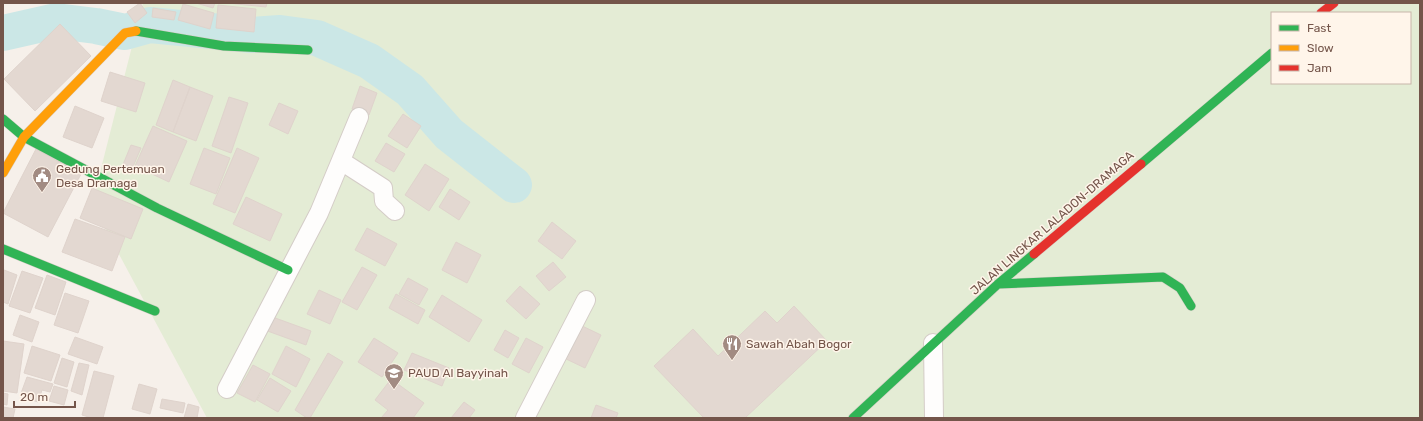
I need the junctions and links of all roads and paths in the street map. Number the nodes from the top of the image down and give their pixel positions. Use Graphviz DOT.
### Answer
graph roads {
  1 [pos="1334,3"];
  2 [pos="1322,12"];
  3 [pos="308,50"];
  4 [pos="1271,53"];
  5 [pos="359,117"];
  6 [pos="3,119"];
  7 [pos="24,138"];
  8 [pos="341,161"];
  9 [pos="3,173"];
  10 [pos="395,211"];
  11 [pos="3,249"];
  12 [pos="288,270"];
  13 [pos="998,284"];
  14 [pos="586,300"];
  15 [pos="1191,306"];
  16 [pos="155,311"];
  17 [pos="933,342"];
  18 [pos="227,389"];
  19 [pos="525,418"];
  20 [pos="853,418"];
  21 [pos="934,418"];
  1 -- 2 [label="street"];
  3 -- 7 [label="street"];
  4 -- 13 [label="street, JALAN LINGKAR LALADON-DRAMAGA"];
  5 -- 8 [label="street"];
  6 -- 7 [label="street"];
  7 -- 9 [label="street"];
  7 -- 12 [label="street"];
  8 -- 10 [label="street"];
  8 -- 12 [label="street"];
  11 -- 16 [label="street"];
  12 -- 18 [label="street"];
  13 -- 15 [label="street"];
  13 -- 17 [label="street, JALAN LINGKAR LALADON-DRAMAGA"];
  14 -- 19 [label="street"];
  17 -- 20 [label="street, JALAN LINGKAR LALADON-DRAMAGA"];
  17 -- 21 [label="street"];
}
